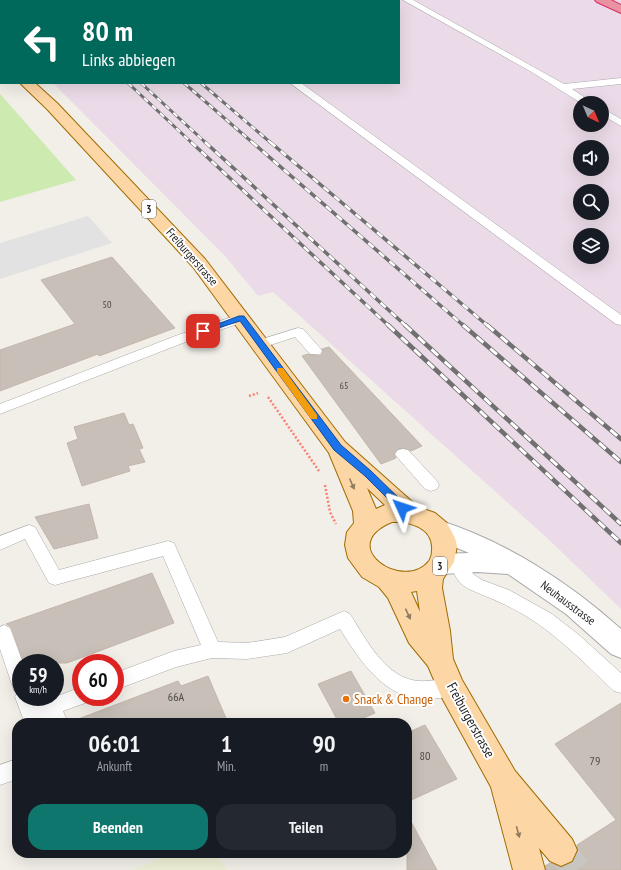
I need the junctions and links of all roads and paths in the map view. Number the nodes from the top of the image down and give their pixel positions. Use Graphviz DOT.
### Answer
graph roads {
  1 [pos="407,0"];
  2 [pos="600,0"];
  3 [pos="621,9"];
  4 [pos="621,12"];
  5 [pos="621,81"];
  6 [pos="28,84"];
  7 [pos="296,84"];
  8 [pos="562,88"];
  9 [pos="576,96"];
  10 [pos="609,115"];
  11 [pos="621,123"];
  12 [pos="242,318"];
  13 [pos="621,321"];
  14 [pos="261,344"];
  15 [pos="316,351"];
  16 [pos="258,393"];
  17 [pos="248,396"];
  18 [pos="267,396"];
  19 [pos="0,409"];
  20 [pos="338,448"];
  21 [pos="403,454"];
  22 [pos="320,473"];
  23 [pos="323,479"];
  24 [pos="431,485"];
  25 [pos="410,514"];
  26 [pos="362,529"];
  27 [pos="438,529"];
  28 [pos="0,543"];
  29 [pos="511,565"];
  30 [pos="444,567"];
  31 [pos="388,580"];
  32 [pos="4,633"];
  33 [pos="621,646"];
  34 [pos="212,650"];
  35 [pos="12,657"];
  36 [pos="439,659"];
  37 [pos="124,678"];
  38 [pos="621,685"];
  39 [pos="452,687"];
  40 [pos="72,703"];
  41 [pos="28,706"];
  42 [pos="55,715"];
  43 [pos="12,771"];
  44 [pos="0,776"];
  45 [pos="504,781"];
  46 [pos="562,850"];
  47 [pos="528,870"];
  1 -- 8 [label="lane"];
  2 -- 3 [label="highway"];
  2 -- 4 [label="lane"];
  5 -- 8 [label="lane"];
  6 -- 12 [label="main road, Freiburgerstrasse / 3"];
  7 -- 13 [label="lane"];
  8 -- 9 [label="lane"];
  10 -- 11 [label="lane"];
  12 -- 14 [label="main road, Freiburgerstrasse / 3"];
  12 -- 19 [label="lane"];
  14 -- 15 [label="lane"];
  14 -- 20 [label="main road, Freiburgerstrasse / 3"];
  16 -- 17 [label="path"];
  18 -- 22 [label="path"];
  20 -- 25 [label="main road, Freiburgerstrasse / 3"];
  20 -- 26 [label="main road, Freiburgerstrasse / 3, one-way"];
  21 -- 24 [label="lane"];
  23 -- 26 [label="path"];
  25 -- 26 [label="main road, 3"];
  25 -- 27 [label="main road, 3"];
  26 -- 31 [label="main road, 3"];
  27 -- 29 [label="street, Neuhausstrasse"];
  27 -- 30 [label="main road, 3"];
  28 -- 34 [label="lane"];
  29 -- 30 [label="street, Neuhausstrasse"];
  29 -- 33 [label="street, Neuhausstrasse"];
  30 -- 31 [label="main road, 3"];
  30 -- 36 [label="main road, Freiburgerstrasse / 3"];
  30 -- 38 [label="lane"];
  31 -- 36 [label="main road, Freiburgerstrasse / 3, one-way"];
  32 -- 35 [label="lane"];
  34 -- 37 [label="lane"];
  34 -- 39 [label="lane"];
  36 -- 39 [label="main road, Freiburgerstrasse / 3"];
  39 -- 45 [label="main road, Freiburgerstrasse / 3"];
  40 -- 42 [label="lane"];
  41 -- 42 [label="lane"];
  43 -- 44 [label="lane"];
  45 -- 46 [label="main road, Freiburgerstrasse / 3"];
  45 -- 47 [label="main road, Freiburgerstrasse / 3, one-way"];
}
